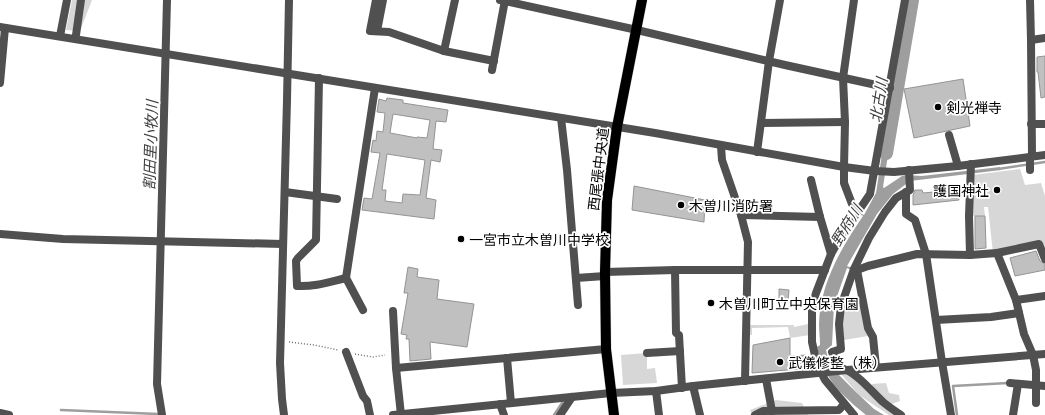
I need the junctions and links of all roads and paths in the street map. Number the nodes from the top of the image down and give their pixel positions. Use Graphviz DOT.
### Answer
graph roads {
  1 [pos="67,0"];
  2 [pos="81,0"];
  3 [pos="167,0"];
  4 [pos="289,0"];
  5 [pos="376,0"];
  6 [pos="383,0"];
  7 [pos="455,0"];
  8 [pos="503,0"];
  9 [pos="642,0"];
  10 [pos="780,0"];
  11 [pos="854,0"];
  12 [pos="905,0"];
  13 [pos="1030,0"];
  14 [pos="2,27"];
  15 [pos="637,30"];
  16 [pos="377,31"];
  17 [pos="76,35"];
  18 [pos="60,36"];
  19 [pos="1045,38"];
  20 [pos="1031,40"];
  21 [pos="444,51"];
  22 [pos="166,53"];
  23 [pos="494,61"];
  24 [pos="769,61"];
  25 [pos="492,70"];
  26 [pos="287,73"];
  27 [pos="319,78"];
  28 [pos="843,78"];
  29 [pos="0,83"];
  30 [pos="375,88"];
  31 [pos="890,88"];
  32 [pos="561,118"];
  33 [pos="845,122"];
  34 [pos="761,123"];
  35 [pos="1031,124"];
  36 [pos="1045,124"];
  37 [pos="617,127"];
  38 [pos="949,135"];
  39 [pos="721,146"];
  40 [pos="757,152"];
  41 [pos="1045,155"];
  42 [pos="1030,162"];
  43 [pos="958,166"];
  44 [pos="844,167"];
  45 [pos="970,169"];
  46 [pos="876,171"];
  47 [pos="910,172"];
  48 [pos="811,180"];
  49 [pos="908,189"];
  50 [pos="285,192"];
  51 [pos="316,197"];
  52 [pos="337,199"];
  53 [pos="858,211"];
  54 [pos="741,215"];
  55 [pos="820,217"];
  56 [pos="0,234"];
  57 [pos="161,241"];
  58 [pos="283,244"];
  59 [pos="997,253"];
  60 [pos="831,254"];
  61 [pos="926,254"];
  62 [pos="970,255"];
  63 [pos="1045,259"];
  64 [pos="675,270"];
  65 [pos="748,270"];
  66 [pos="825,270"];
  67 [pos="856,270"];
  68 [pos="605,274"];
  69 [pos="346,278"];
  70 [pos="576,278"];
  71 [pos="1045,296"];
  72 [pos="1016,300"];
  73 [pos="578,306"];
  74 [pos="362,310"];
  75 [pos="393,311"];
  76 [pos="1019,313"];
  77 [pos="936,320"];
  78 [pos="281,341"];
  79 [pos="606,349"];
  80 [pos="680,351"];
  81 [pos="346,352"];
  82 [pos="647,352"];
  83 [pos="1045,354"];
  84 [pos="385,355"];
  85 [pos="1033,355"];
  86 [pos="507,358"];
  87 [pos="942,362"];
  88 [pos="876,367"];
  89 [pos="396,368"];
  90 [pos="848,370"];
  91 [pos="823,373"];
  92 [pos="766,379"];
  93 [pos="745,381"];
  94 [pos="1036,385"];
  95 [pos="693,386"];
  96 [pos="1045,386"];
  97 [pos="682,388"];
  98 [pos="656,391"];
  99 [pos="611,393"];
  100 [pos="572,397"];
  101 [pos="1036,402"];
  102 [pos="511,403"];
  103 [pos="500,404"];
  104 [pos="844,404"];
  105 [pos="772,411"];
  106 [pos="830,412"];
  107 [pos="0,413"];
  108 [pos="9,415"];
  109 [pos="162,415"];
  110 [pos="284,415"];
  111 [pos="370,415"];
  112 [pos="398,415"];
  113 [pos="504,415"];
  114 [pos="560,415"];
  115 [pos="614,415"];
  116 [pos="658,415"];
  117 [pos="700,415"];
  118 [pos="755,415"];
  119 [pos="854,415"];
  120 [pos="901,415"];
  121 [pos="952,415"];
  122 [pos="1013,415"];
  1 -- 18 [label="street"];
  2 -- 17 [label="street"];
  3 -- 22 [label="street"];
  4 -- 26 [label="street"];
  5 -- 16 [label="street"];
  6 -- 16 [label="street"];
  7 -- 21 [label="street"];
  8 -- 15 [label="street"];
  8 -- 23 [label="street"];
  9 -- 15 [label="main road, 西尾張中央道"];
  10 -- 24 [label="street"];
  11 -- 28 [label="street"];
  12 -- 31 [label="street"];
  13 -- 20 [label="street"];
  14 -- 18 [label="street"];
  14 -- 29 [label="street"];
  15 -- 24 [label="street"];
  15 -- 37 [label="main road, 西尾張中央道"];
  16 -- 21 [label="street"];
  18 -- 22 [label="street"];
  19 -- 20 [label="street"];
  20 -- 35 [label="street"];
  21 -- 23 [label="street"];
  22 -- 26 [label="street"];
  22 -- 57 [label="street"];
  23 -- 25 [label="street"];
  24 -- 28 [label="street"];
  24 -- 34 [label="street"];
  26 -- 27 [label="street"];
  26 -- 50 [label="street"];
  27 -- 30 [label="street"];
  27 -- 51 [label="street"];
  28 -- 31 [label="street"];
  28 -- 33 [label="street"];
  30 -- 32 [label="street"];
  30 -- 69 [label="street"];
  31 -- 46 [label="street"];
  32 -- 37 [label="street"];
  32 -- 70 [label="street"];
  33 -- 34 [label="street"];
  33 -- 44 [label="street"];
  34 -- 40 [label="street"];
  35 -- 36 [label="street"];
  35 -- 42 [label="street"];
  37 -- 39 [label="street"];
  37 -- 68 [label="main road, 西尾張中央道"];
  38 -- 43 [label="street"];
  39 -- 40 [label="street"];
  39 -- 54 [label="street"];
  40 -- 44 [label="street"];
  41 -- 42 [label="street"];
  42 -- 45 [label="street"];
  43 -- 45 [label="street"];
  43 -- 47 [label="street"];
  44 -- 46 [label="street"];
  44 -- 53 [label="street"];
  45 -- 62 [label="street"];
  46 -- 47 [label="street"];
  46 -- 53 [label="street"];
  47 -- 49 [label="street"];
  48 -- 55 [label="street"];
  49 -- 61 [label="street"];
  49 -- 67 [label="street"];
  50 -- 51 [label="street"];
  50 -- 58 [label="street"];
  51 -- 52 [label="street"];
  51 -- 69 [label="street"];
  53 -- 60 [label="street"];
  54 -- 55 [label="street"];
  54 -- 65 [label="street"];
  55 -- 60 [label="street"];
  56 -- 57 [label="street"];
  57 -- 58 [label="street"];
  57 -- 109 [label="street"];
  58 -- 78 [label="street"];
  59 -- 62 [label="street"];
  59 -- 63 [label="street"];
  59 -- 72 [label="street"];
  60 -- 66 [label="street"];
  61 -- 62 [label="street"];
  61 -- 67 [label="street"];
  61 -- 77 [label="street"];
  64 -- 65 [label="street"];
  64 -- 68 [label="street"];
  64 -- 80 [label="street"];
  65 -- 66 [label="street"];
  65 -- 93 [label="street"];
  66 -- 91 [label="street"];
  67 -- 88 [label="street"];
  67 -- 90 [label="street"];
  68 -- 70 [label="street"];
  68 -- 79 [label="main road, 西尾張中央道"];
  69 -- 74 [label="street"];
  70 -- 73 [label="street"];
  71 -- 72 [label="street"];
  72 -- 76 [label="street"];
  75 -- 89 [label="street"];
  76 -- 77 [label="street"];
  76 -- 85 [label="street"];
  77 -- 87 [label="street"];
  78 -- 81 [label="path"];
  78 -- 110 [label="street"];
  79 -- 86 [label="street"];
  79 -- 99 [label="main road, 西尾張中央道"];
  80 -- 82 [label="street"];
  80 -- 97 [label="street"];
  81 -- 84 [label="path"];
  81 -- 111 [label="street"];
  83 -- 85 [label="street"];
  85 -- 87 [label="street"];
  85 -- 94 [label="street"];
  86 -- 89 [label="street"];
  86 -- 102 [label="street"];
  87 -- 88 [label="street"];
  87 -- 121 [label="street"];
  88 -- 90 [label="street"];
  89 -- 112 [label="street"];
  90 -- 91 [label="street"];
  90 -- 120 [label="street"];
  91 -- 92 [label="street"];
  91 -- 104 [label="street"];
  92 -- 93 [label="street"];
  92 -- 105 [label="street"];
  93 -- 95 [label="street"];
  94 -- 96 [label="street"];
  94 -- 101 [label="street"];
  94 -- 122 [label="street"];
  95 -- 97 [label="street"];
  95 -- 117 [label="street"];
  97 -- 98 [label="street"];
  98 -- 99 [label="street"];
  98 -- 116 [label="street"];
  99 -- 100 [label="street"];
  99 -- 115 [label="main road, 西尾張中央道"];
  100 -- 102 [label="street"];
  100 -- 114 [label="street"];
  102 -- 103 [label="street"];
  103 -- 112 [label="street"];
  103 -- 113 [label="street"];
  104 -- 106 [label="street"];
  104 -- 119 [label="street"];
  105 -- 106 [label="street"];
  105 -- 118 [label="street"];
  107 -- 108 [label="street"];
}
